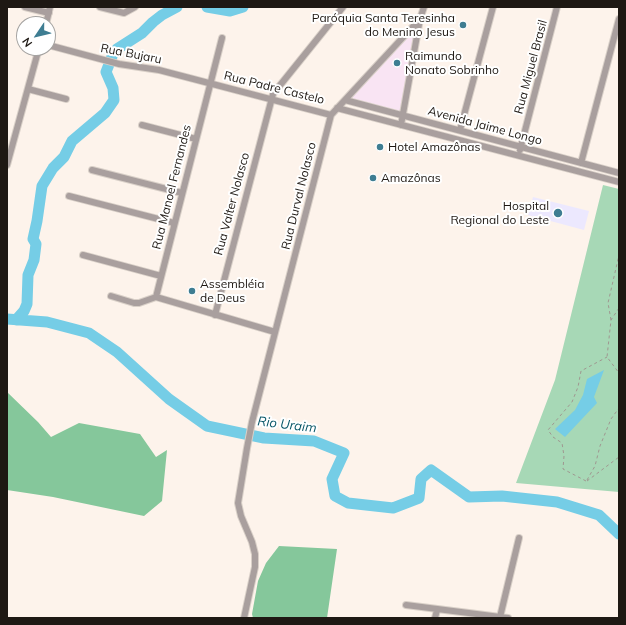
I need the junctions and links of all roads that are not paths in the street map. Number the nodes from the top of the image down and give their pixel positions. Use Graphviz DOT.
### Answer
graph roads {
  1 [pos="25,7"];
  2 [pos="100,7"];
  3 [pos="135,7"];
  4 [pos="343,7"];
  5 [pos="424,7"];
  6 [pos="493,7"];
  7 [pos="558,7"];
  8 [pos="50,10"];
  9 [pos="619,18"];
  10 [pos="420,19"];
  11 [pos="222,38"];
  12 [pos="56,47"];
  13 [pos="37,56"];
  14 [pos="211,83"];
  15 [pos="28,89"];
  16 [pos="66,99"];
  17 [pos="271,100"];
  18 [pos="345,100"];
  19 [pos="337,108"];
  20 [pos="331,115"];
  21 [pos="403,115"];
  22 [pos="142,125"];
  23 [pos="401,125"];
  24 [pos="460,130"];
  25 [pos="196,139"];
  26 [pos="521,147"];
  27 [pos="519,156"];
  28 [pos="581,162"];
  29 [pos="7,165"];
  30 [pos="92,170"];
  31 [pos="619,172"];
  32 [pos="619,182"];
  33 [pos="182,193"];
  34 [pos="69,196"];
  35 [pos="174,223"];
  36 [pos="83,255"];
  37 [pos="161,276"];
  38 [pos="111,296"];
  39 [pos="156,297"];
  40 [pos="215,315"];
  41 [pos="275,332"];
  42 [pos="519,538"];
  43 [pos="406,605"];
  44 [pos="437,610"];
  45 [pos="244,618"];
  46 [pos="436,618"];
  47 [pos="505,618"];
  1 -- 8 [label="street"];
  2 -- 3 [label="street"];
  4 -- 17 [label="street, Rua Valter Nolasco"];
  5 -- 10 [label="street, Rua Durval Nolasco"];
  6 -- 24 [label="street"];
  7 -- 26 [label="street, Rua Miguel Brasil"];
  9 -- 28 [label="street"];
  10 -- 18 [label="street, Rua Durval Nolasco"];
  10 -- 21 [label="street"];
  11 -- 14 [label="street, Rua Manoel Fernandes"];
  12 -- 14 [label="street, Rua Bujaru"];
  13 -- 15 [label="street"];
  14 -- 17 [label="street, Rua Padre Castelo"];
  14 -- 25 [label="street, Rua Manoel Fernandes"];
  15 -- 16 [label="street"];
  15 -- 29 [label="street"];
  17 -- 20 [label="street, Rua Padre Castelo"];
  17 -- 40 [label="street, Rua Valter Nolasco"];
  18 -- 19 [label="street, Rua Durval Nolasco"];
  18 -- 21 [label="street, Avenida Jaime Longo"];
  19 -- 20 [label="street, Rua Durval Nolasco"];
  19 -- 23 [label="street"];
  20 -- 41 [label="street, Rua Durval Nolasco"];
  21 -- 23 [label="street"];
  21 -- 24 [label="street, Avenida Jaime Longo"];
  22 -- 25 [label="street"];
  23 -- 27 [label="street"];
  24 -- 26 [label="street, Avenida Jaime Longo"];
  25 -- 33 [label="street, Rua Manoel Fernandes"];
  26 -- 27 [label="street, Rua Miguel Brasil"];
  26 -- 28 [label="street, Avenida Jaime Longo"];
  27 -- 32 [label="street"];
  28 -- 31 [label="street, Avenida Jaime Longo"];
  30 -- 33 [label="street"];
  33 -- 35 [label="street, Rua Manoel Fernandes"];
  34 -- 35 [label="street"];
  35 -- 37 [label="street, Rua Manoel Fernandes"];
  36 -- 37 [label="street"];
  37 -- 39 [label="street, Rua Manoel Fernandes"];
  38 -- 39 [label="street"];
  39 -- 40 [label="street"];
  40 -- 41 [label="street"];
  41 -- 45 [label="street, Rua Durval Nolasco"];
  42 -- 47 [label="street"];
  43 -- 44 [label="street"];
  44 -- 46 [label="street"];
  44 -- 47 [label="street"];
}
